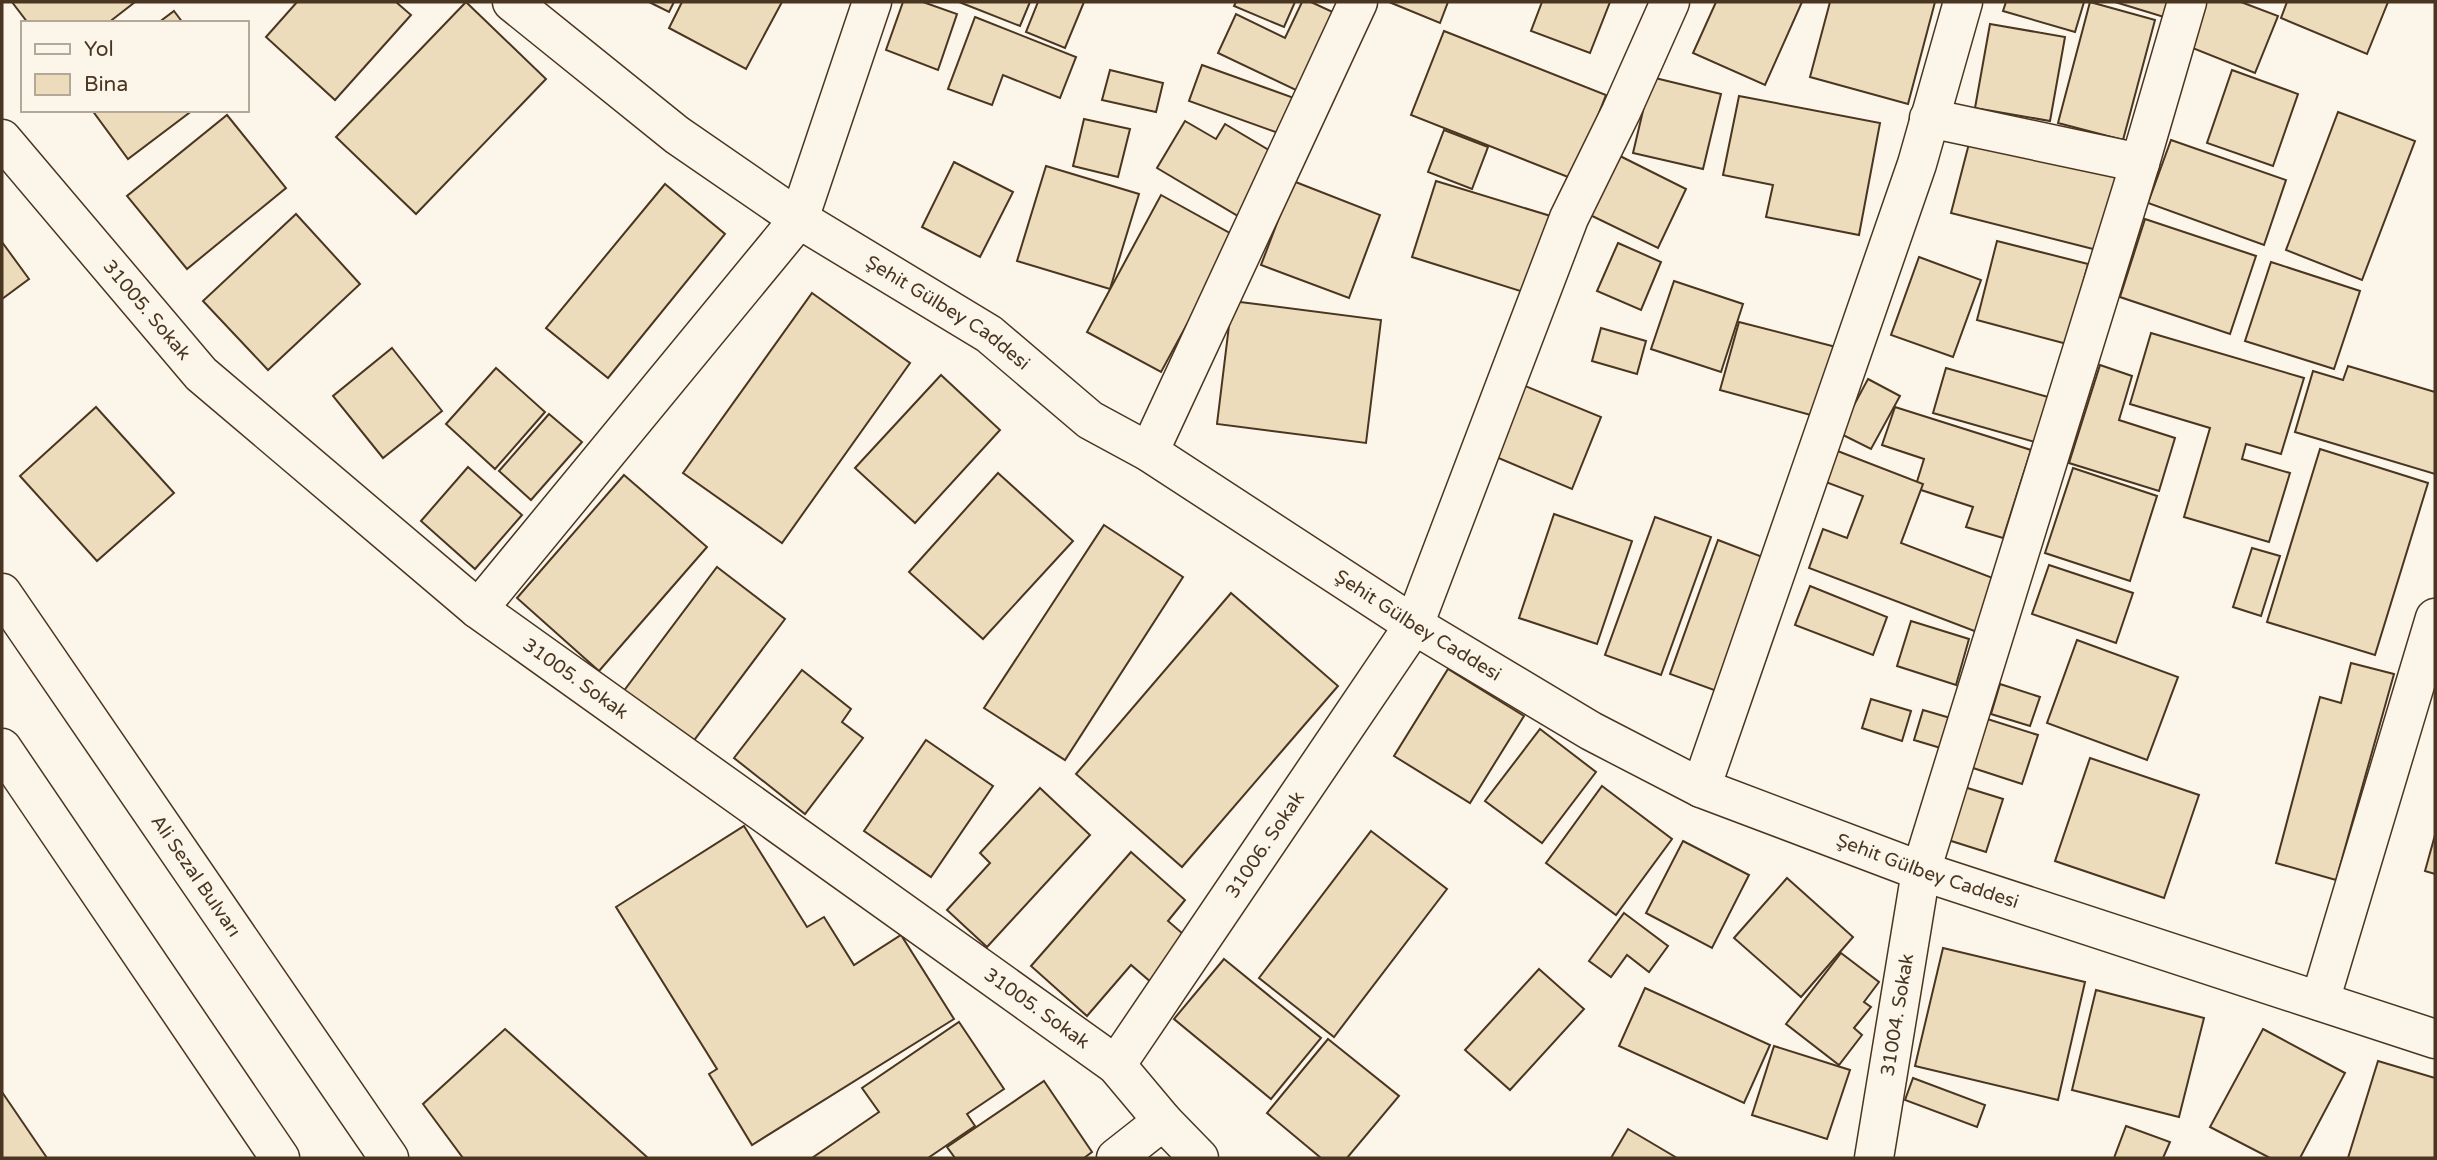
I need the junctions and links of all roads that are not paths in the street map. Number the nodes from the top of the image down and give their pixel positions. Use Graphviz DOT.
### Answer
graph roads {
  1 [pos="512,2"];
  2 [pos="872,2"];
  3 [pos="1358,2"];
  4 [pos="1670,2"];
  5 [pos="1963,2"];
  6 [pos="2187,2"];
  7 [pos="1929,118"];
  8 [pos="2,139"];
  9 [pos="2140,163"];
  10 [pos="799,219"];
  11 [pos="1149,452"];
  12 [pos="2,593"];
  13 [pos="478,609"];
  14 [pos="2435,618"];
  15 [pos="1414,625"];
  16 [pos="2,748"];
  17 [pos="1701,788"];
  18 [pos="1921,871"];
  19 [pos="2320,1001"];
  20 [pos="2435,1039"];
  21 [pos="1116,1065"];
  22 [pos="1163,1121"];
  23 [pos="280,1158"];
  24 [pos="389,1158"];
  25 [pos="1115,1158"];
  26 [pos="1199,1158"];
  27 [pos="1874,1158"];
  1 -- 10 [label="street, Şehit Gülbey Caddesi"];
  2 -- 10 [label="street"];
  3 -- 11 [label="street"];
  4 -- 15 [label="street, 31006. Sokak"];
  5 -- 7 [label="street"];
  6 -- 9 [label="street, 31004. Sokak"];
  7 -- 9 [label="street"];
  7 -- 17 [label="street"];
  8 -- 13 [label="street, 31005. Sokak"];
  9 -- 18 [label="street, 31004. Sokak"];
  10 -- 11 [label="street, Şehit Gülbey Caddesi"];
  10 -- 13 [label="street"];
  11 -- 15 [label="street, Şehit Gülbey Caddesi"];
  12 -- 24 [label="street, Ali Sezal Bulvarı"];
  13 -- 21 [label="street, 31005. Sokak"];
  14 -- 19 [label="street"];
  15 -- 17 [label="street, Şehit Gülbey Caddesi"];
  15 -- 21 [label="street, 31006. Sokak"];
  16 -- 23 [label="street"];
  17 -- 18 [label="street, Şehit Gülbey Caddesi"];
  18 -- 19 [label="street, Şehit Gülbey Caddesi"];
  18 -- 27 [label="street, 31004. Sokak"];
  19 -- 20 [label="street, Şehit Gülbey Caddesi"];
  21 -- 22 [label="street, 31005. Sokak"];
  22 -- 25 [label="street"];
  22 -- 26 [label="street, 31005. Sokak"];
}
